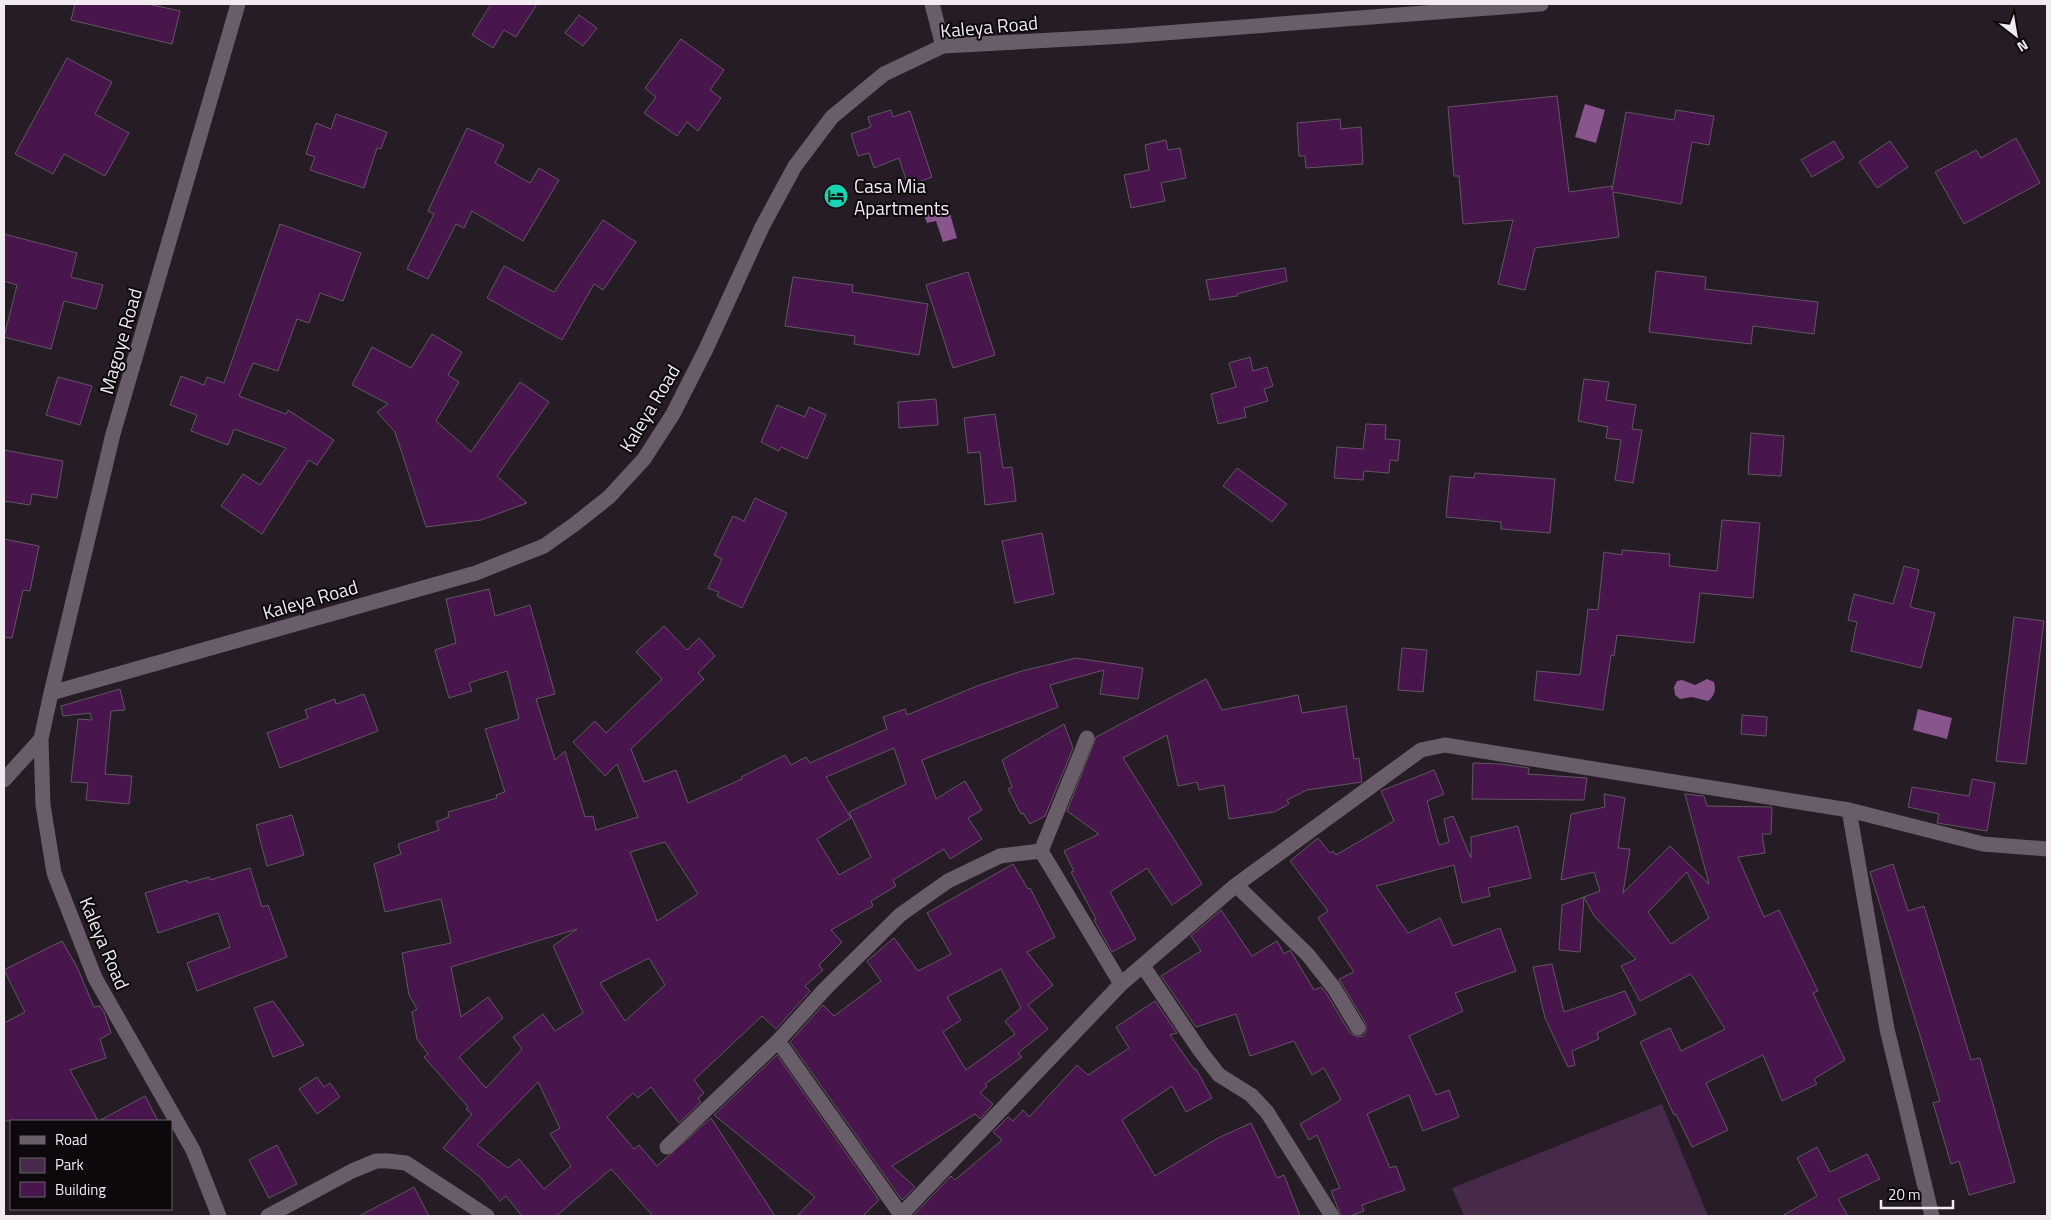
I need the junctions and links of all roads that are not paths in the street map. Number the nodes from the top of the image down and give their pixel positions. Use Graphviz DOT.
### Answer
graph roads {
  1 [pos="238,4"];
  2 [pos="932,4"];
  3 [pos="1542,4"];
  4 [pos="943,46"];
  5 [pos="51,694"];
  6 [pos="1087,738"];
  7 [pos="41,739"];
  8 [pos="4,780"];
  9 [pos="1849,810"];
  10 [pos="2047,849"];
  11 [pos="1041,851"];
  12 [pos="1236,885"];
  13 [pos="1143,966"];
  14 [pos="1121,984"];
  15 [pos="1358,1028"];
  16 [pos="778,1041"];
  17 [pos="667,1147"];
  18 [pos="220,1216"];
  19 [pos="268,1216"];
  20 [pos="487,1216"];
  21 [pos="901,1216"];
  22 [pos="1332,1216"];
  23 [pos="1932,1216"];
  1 -- 5 [label="street, Magoye Road"];
  2 -- 4 [label="street"];
  3 -- 4 [label="street, Kaleya Road"];
  4 -- 5 [label="street, Kaleya Road"];
  5 -- 7 [label="street, Kaleya Road"];
  6 -- 11 [label="street"];
  7 -- 8 [label="street"];
  7 -- 18 [label="street, Kaleya Road"];
  9 -- 10 [label="street"];
  9 -- 12 [label="street"];
  9 -- 23 [label="street"];
  11 -- 14 [label="street"];
  11 -- 16 [label="street"];
  12 -- 13 [label="street"];
  12 -- 15 [label="street"];
  13 -- 14 [label="street"];
  13 -- 22 [label="street"];
  14 -- 21 [label="street"];
  16 -- 17 [label="street"];
  16 -- 21 [label="street"];
  19 -- 20 [label="street"];
}
